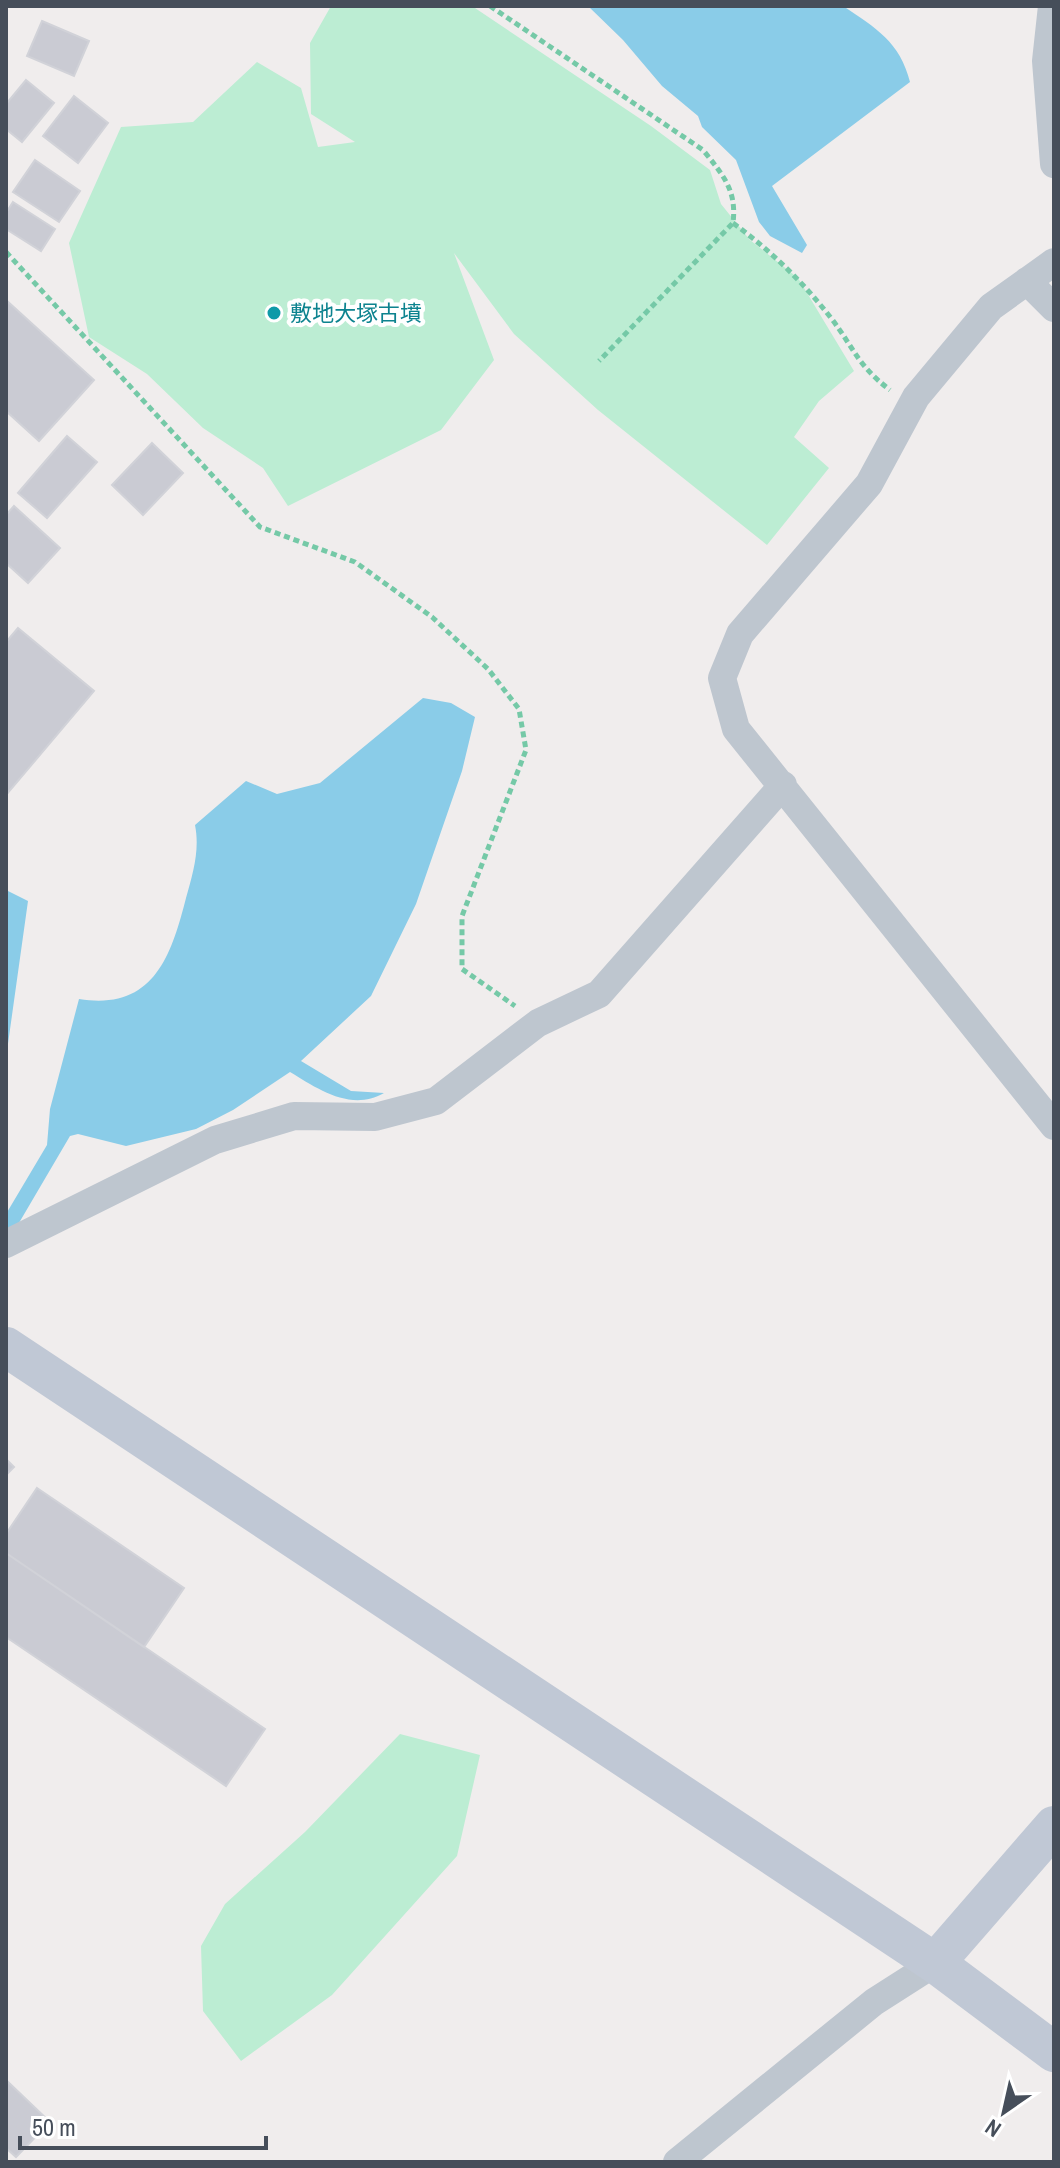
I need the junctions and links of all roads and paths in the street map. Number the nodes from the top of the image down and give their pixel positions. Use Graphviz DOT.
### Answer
graph roads {
  1 [pos="490,6"];
  2 [pos="1052,6"];
  3 [pos="1054,164"];
  4 [pos="733,223"];
  5 [pos="6,252"];
  6 [pos="1054,262"];
  7 [pos="1027,281"];
  8 [pos="1054,308"];
  9 [pos="599,361"];
  10 [pos="911,406"];
  11 [pos="783,785"];
  12 [pos="538,1023"];
  13 [pos="1054,1126"];
  14 [pos="6,1244"];
  15 [pos="6,1347"];
  16 [pos="1054,1826"];
  17 [pos="935,1963"];
  18 [pos="1054,2052"];
  19 [pos="677,2162"];
  1 -- 4 [label="path"];
  2 -- 3 [label="street"];
  4 -- 9 [label="path"];
  4 -- 10 [label="path"];
  5 -- 12 [label="path"];
  6 -- 7 [label="street"];
  7 -- 8 [label="street"];
  7 -- 10 [label="street"];
  10 -- 11 [label="street"];
  11 -- 12 [label="street"];
  11 -- 13 [label="street"];
  12 -- 14 [label="street"];
  15 -- 17 [label="street"];
  16 -- 17 [label="street"];
  17 -- 18 [label="street"];
  17 -- 19 [label="street"];
}
